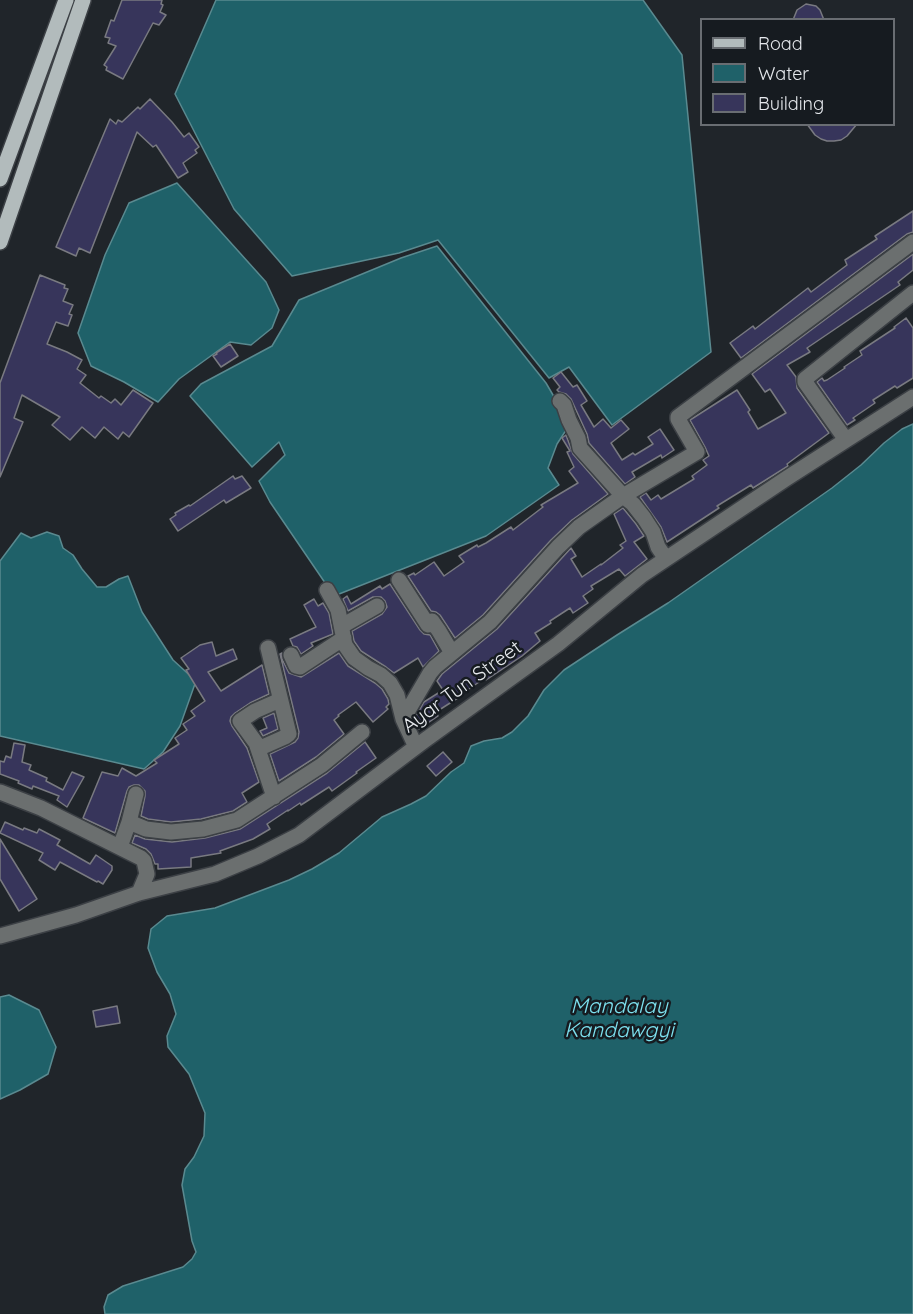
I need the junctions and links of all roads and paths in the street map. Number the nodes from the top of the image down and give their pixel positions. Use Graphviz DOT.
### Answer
graph roads {
  1 [pos="66,0"];
  2 [pos="83,0"];
  3 [pos="0,179"];
  4 [pos="0,242"];
  5 [pos="913,242"];
  6 [pos="913,293"];
  7 [pos="913,397"];
  8 [pos="560,401"];
  9 [pos="846,440"];
  10 [pos="623,496"];
  11 [pos="666,559"];
  12 [pos="399,580"];
  13 [pos="327,590"];
  14 [pos="377,606"];
  15 [pos="343,632"];
  16 [pos="268,648"];
  17 [pos="452,653"];
  18 [pos="291,655"];
  19 [pos="280,700"];
  20 [pos="403,719"];
  21 [pos="362,732"];
  22 [pos="416,747"];
  23 [pos="258,749"];
  24 [pos="0,792"];
  25 [pos="136,794"];
  26 [pos="274,796"];
  27 [pos="129,822"];
  28 [pos="120,847"];
  29 [pos="140,893"];
  30 [pos="0,936"];
  1 -- 3 [label="main road"];
  2 -- 4 [label="main road"];
  5 -- 10 [label="street"];
  6 -- 9 [label="street"];
  7 -- 9 [label="street, Ayar Tun Street"];
  8 -- 10 [label="street"];
  9 -- 11 [label="street, Ayar Tun Street"];
  10 -- 11 [label="street"];
  10 -- 17 [label="street"];
  11 -- 22 [label="street, Ayar Tun Street"];
  12 -- 17 [label="street"];
  13 -- 15 [label="street"];
  14 -- 15 [label="street"];
  15 -- 18 [label="street"];
  15 -- 20 [label="street"];
  16 -- 19 [label="street"];
  17 -- 20 [label="street"];
  19 -- 23 [label="street"];
  19 -- 23 [label="street"];
  20 -- 22 [label="street"];
  21 -- 26 [label="street"];
  22 -- 29 [label="street, Ayar Tun Street"];
  23 -- 26 [label="street"];
  24 -- 28 [label="street"];
  25 -- 27 [label="street"];
  26 -- 27 [label="street"];
  27 -- 28 [label="street"];
  28 -- 29 [label="street"];
  29 -- 30 [label="street, Ayar Tun Street"];
}
